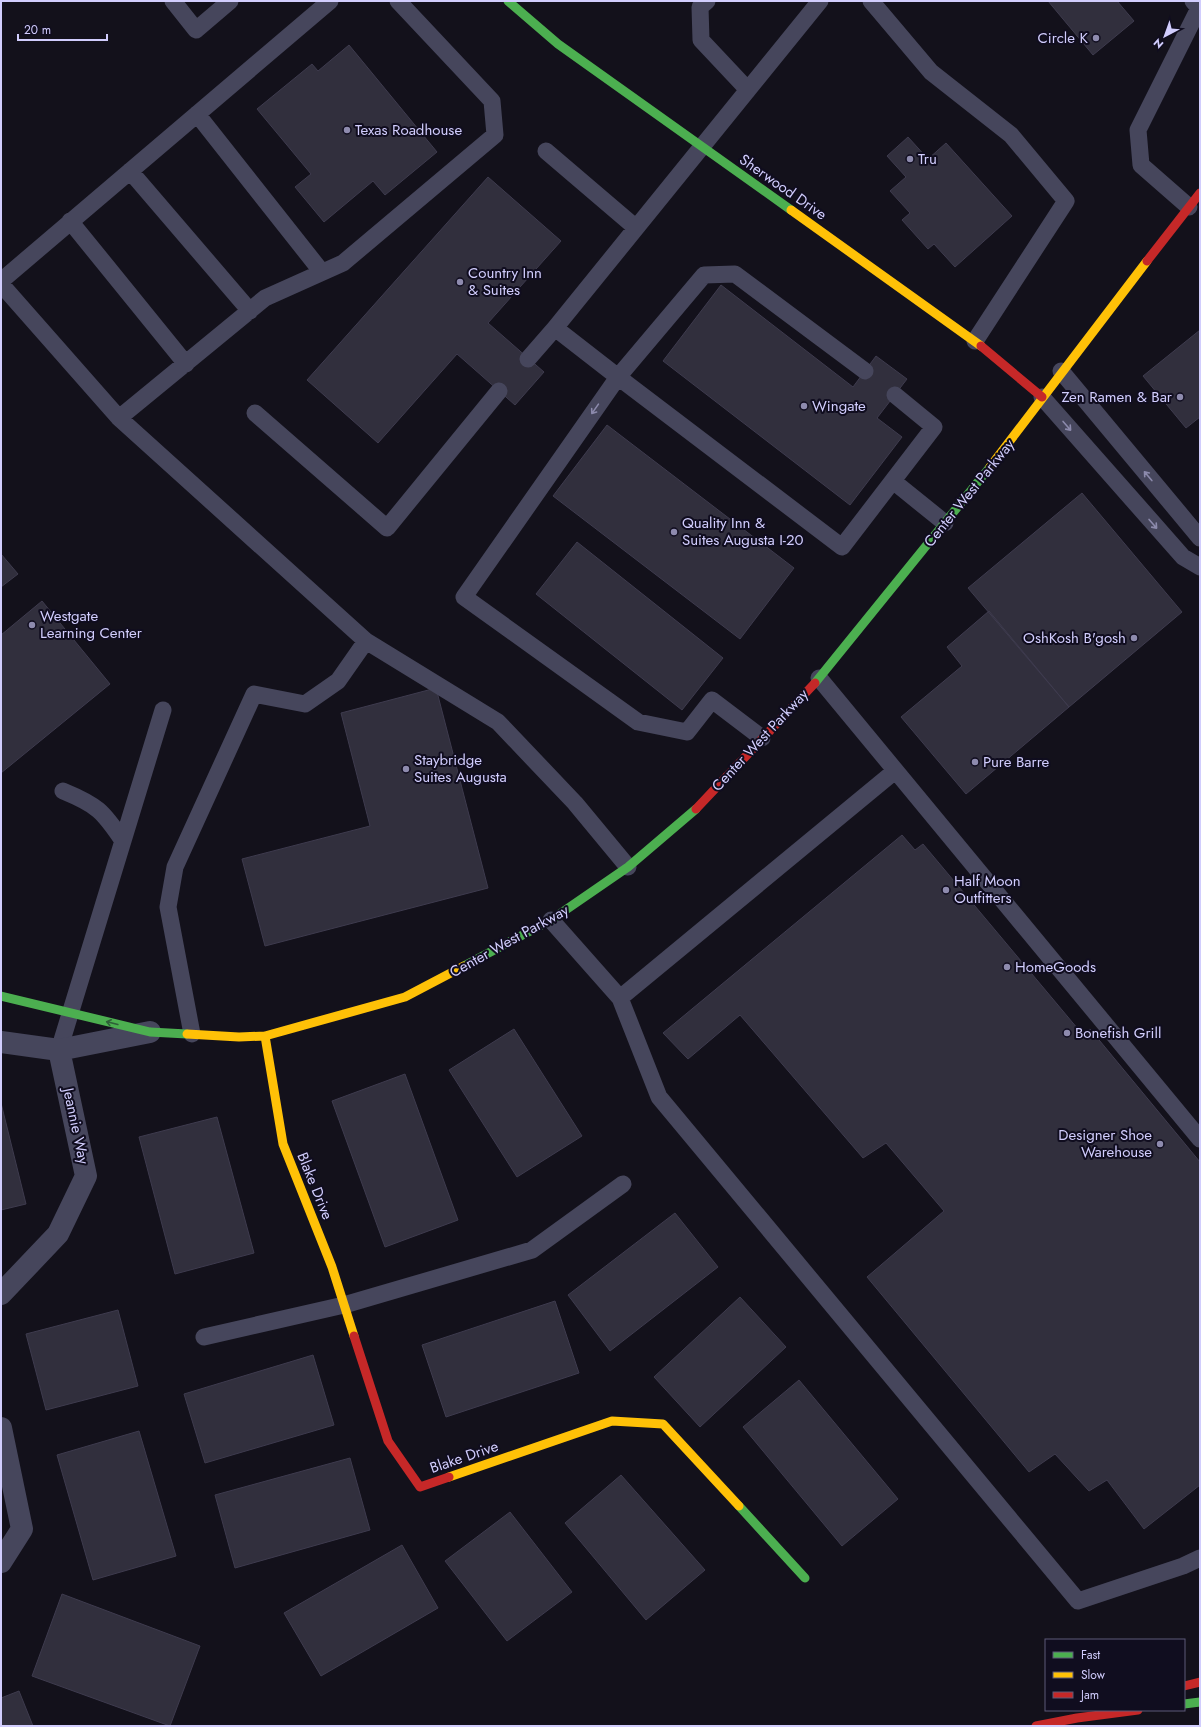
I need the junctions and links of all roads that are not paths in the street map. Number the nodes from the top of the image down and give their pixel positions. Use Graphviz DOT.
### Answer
graph roads {
  1 [pos="173,1"];
  2 [pos="230,1"];
  3 [pos="330,1"];
  4 [pos="398,1"];
  5 [pos="508,1"];
  6 [pos="707,1"];
  7 [pos="820,1"];
  8 [pos="870,1"];
  9 [pos="1197,6"];
  10 [pos="748,90"];
  11 [pos="197,114"];
  12 [pos="701,147"];
  13 [pos="546,151"];
  14 [pos="130,171"];
  15 [pos="1200,193"];
  16 [pos="1189,207"];
  17 [pos="70,221"];
  18 [pos="635,227"];
  19 [pos="321,271"];
  20 [pos="1,282"];
  21 [pos="250,311"];
  22 [pos="555,328"];
  23 [pos="975,341"];
  24 [pos="528,359"];
  25 [pos="186,364"];
  26 [pos="865,371"];
  27 [pos="1061,372"];
  28 [pos="618,377"];
  29 [pos="499,391"];
  30 [pos="895,395"];
  31 [pos="1042,397"];
  32 [pos="255,413"];
  33 [pos="119,418"];
  34 [pos="893,481"];
  35 [pos="945,523"];
  36 [pos="1200,538"];
  37 [pos="1200,567"];
  38 [pos="366,642"];
  39 [pos="818,678"];
  40 [pos="163,710"];
  41 [pos="762,738"];
  42 [pos="895,771"];
  43 [pos="63,791"];
  44 [pos="123,841"];
  45 [pos="628,867"];
  46 [pos="551,920"];
  47 [pos="1,996"];
  48 [pos="620,998"];
  49 [pos="71,1012"];
  50 [pos="150,1032"];
  51 [pos="192,1034"];
  52 [pos="265,1036"];
  53 [pos="1,1042"];
  54 [pos="59,1050"];
  55 [pos="1200,1139"];
  56 [pos="623,1184"];
  57 [pos="1,1294"];
  58 [pos="344,1304"];
  59 [pos="204,1337"];
  60 [pos="1,1428"];
  61 [pos="1200,1558"];
  62 [pos="1,1562"];
  63 [pos="805,1578"];
  64 [pos="1200,1682"];
  65 [pos="1185,1686"];
  66 [pos="1200,1702"];
  67 [pos="1185,1704"];
  68 [pos="1100,1711"];
  69 [pos="1130,1711"];
  70 [pos="1077,1718"];
  71 [pos="1036,1726"];
  1 -- 2 [label="lane"];
  3 -- 11 [label="lane"];
  4 -- 19 [label="lane"];
  5 -- 12 [label="main road, Sherwood Drive"];
  6 -- 10 [label="lane"];
  7 -- 10 [label="lane"];
  8 -- 23 [label="lane"];
  9 -- 16 [label="lane"];
  10 -- 12 [label="lane"];
  11 -- 14 [label="lane"];
  11 -- 19 [label="lane"];
  12 -- 18 [label="lane"];
  12 -- 23 [label="main road, Sherwood Drive"];
  13 -- 18 [label="lane"];
  14 -- 17 [label="lane"];
  14 -- 21 [label="lane"];
  15 -- 16 [label="main road, Center West Parkway"];
  16 -- 27 [label="main road, Center West Parkway"];
  17 -- 20 [label="lane"];
  17 -- 25 [label="lane"];
  18 -- 22 [label="lane"];
  19 -- 21 [label="lane"];
  20 -- 33 [label="lane"];
  21 -- 25 [label="lane"];
  22 -- 24 [label="lane"];
  22 -- 28 [label="lane"];
  23 -- 31 [label="main road, Sherwood Drive"];
  25 -- 33 [label="lane"];
  26 -- 28 [label="lane"];
  27 -- 31 [label="main road, Center West Parkway"];
  36 -- 27 [label="lane, one-way"];
  28 -- 34 [label="lane"];
  28 -- 41 [label="lane, one-way"];
  29 -- 32 [label="lane"];
  30 -- 34 [label="lane"];
  31 -- 35 [label="main road, Center West Parkway"];
  31 -- 37 [label="lane, one-way"];
  33 -- 38 [label="lane"];
  34 -- 35 [label="lane"];
  35 -- 39 [label="main road, Center West Parkway"];
  38 -- 45 [label="lane"];
  38 -- 51 [label="lane"];
  39 -- 41 [label="main road, Center West Parkway"];
  39 -- 42 [label="lane"];
  40 -- 44 [label="lane"];
  41 -- 45 [label="main road, Center West Parkway"];
  42 -- 48 [label="lane"];
  42 -- 55 [label="lane"];
  43 -- 44 [label="lane"];
  44 -- 49 [label="lane"];
  45 -- 46 [label="main road, Center West Parkway"];
  46 -- 48 [label="lane"];
  46 -- 52 [label="main road, Center West Parkway"];
  47 -- 49 [label="main road, Center West Parkway"];
  48 -- 61 [label="lane"];
  50 -- 49 [label="main road, Center West Parkway, one-way"];
  49 -- 54 [label="lane"];
  50 -- 51 [label="main road, Center West Parkway"];
  50 -- 54 [label="street, Center West Parkway"];
  51 -- 52 [label="main road, Center West Parkway"];
  52 -- 58 [label="main road, Blake Drive"];
  53 -- 54 [label="street, Center West Parkway"];
  54 -- 57 [label="street, Jeannie Way"];
  56 -- 58 [label="lane"];
  58 -- 59 [label="lane"];
  58 -- 63 [label="main road, Blake Drive"];
  60 -- 62 [label="street"];
  64 -- 65 [label="main road"];
  66 -- 67 [label="main road"];
  68 -- 70 [label="main road"];
  69 -- 70 [label="main road"];
  70 -- 71 [label="main road"];
}
